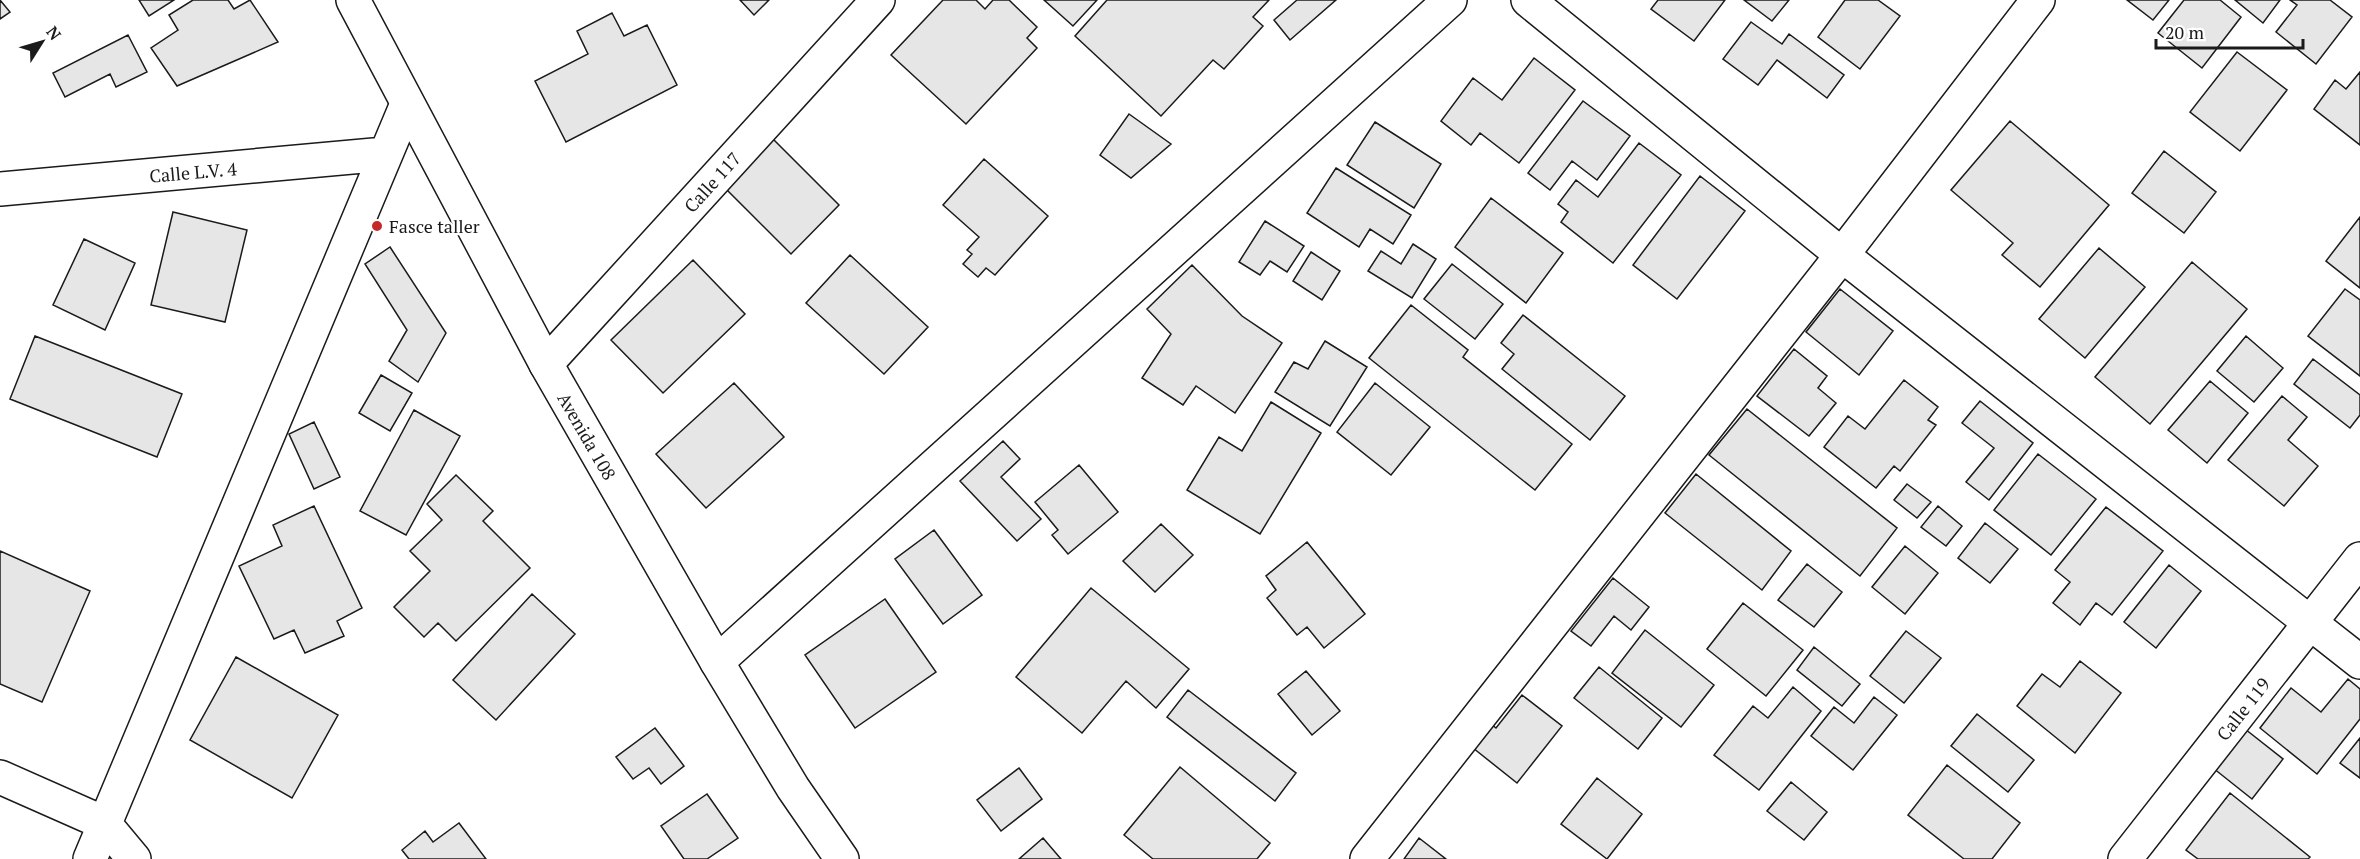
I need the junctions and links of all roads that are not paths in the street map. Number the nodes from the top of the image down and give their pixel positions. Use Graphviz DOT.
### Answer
graph roads {
  1 [pos="878,0"];
  2 [pos="1450,0"];
  3 [pos="1528,0"];
  4 [pos="2038,0"];
  5 [pos="362,5"];
  6 [pos="407,104"];
  7 [pos="386,154"];
  8 [pos="0,189"];
  9 [pos="1842,255"];
  10 [pos="546,364"];
  11 [pos="2360,559"];
  12 [pos="2311,622"];
  13 [pos="717,662"];
  14 [pos="2360,662"];
  15 [pos="0,777"];
  16 [pos="104,822"];
  17 [pos="90,859"];
  18 [pos="134,859"];
  19 [pos="842,859"];
  20 [pos="1367,859"];
  21 [pos="2125,859"];
  1 -- 10 [label="street, Calle 117"];
  2 -- 13 [label="street"];
  3 -- 9 [label="street"];
  4 -- 9 [label="street"];
  5 -- 6 [label="street, Avenida 108"];
  6 -- 7 [label="street"];
  6 -- 10 [label="street, Avenida 108"];
  7 -- 8 [label="street, Calle L.V. 4"];
  7 -- 16 [label="street"];
  9 -- 12 [label="street"];
  9 -- 20 [label="street"];
  10 -- 13 [label="street, Avenida 108"];
  11 -- 12 [label="street, Calle 119"];
  12 -- 14 [label="street"];
  12 -- 21 [label="street, Calle 119"];
  13 -- 19 [label="street, Avenida 108"];
  15 -- 16 [label="street"];
  16 -- 17 [label="street"];
  16 -- 18 [label="street"];
}
